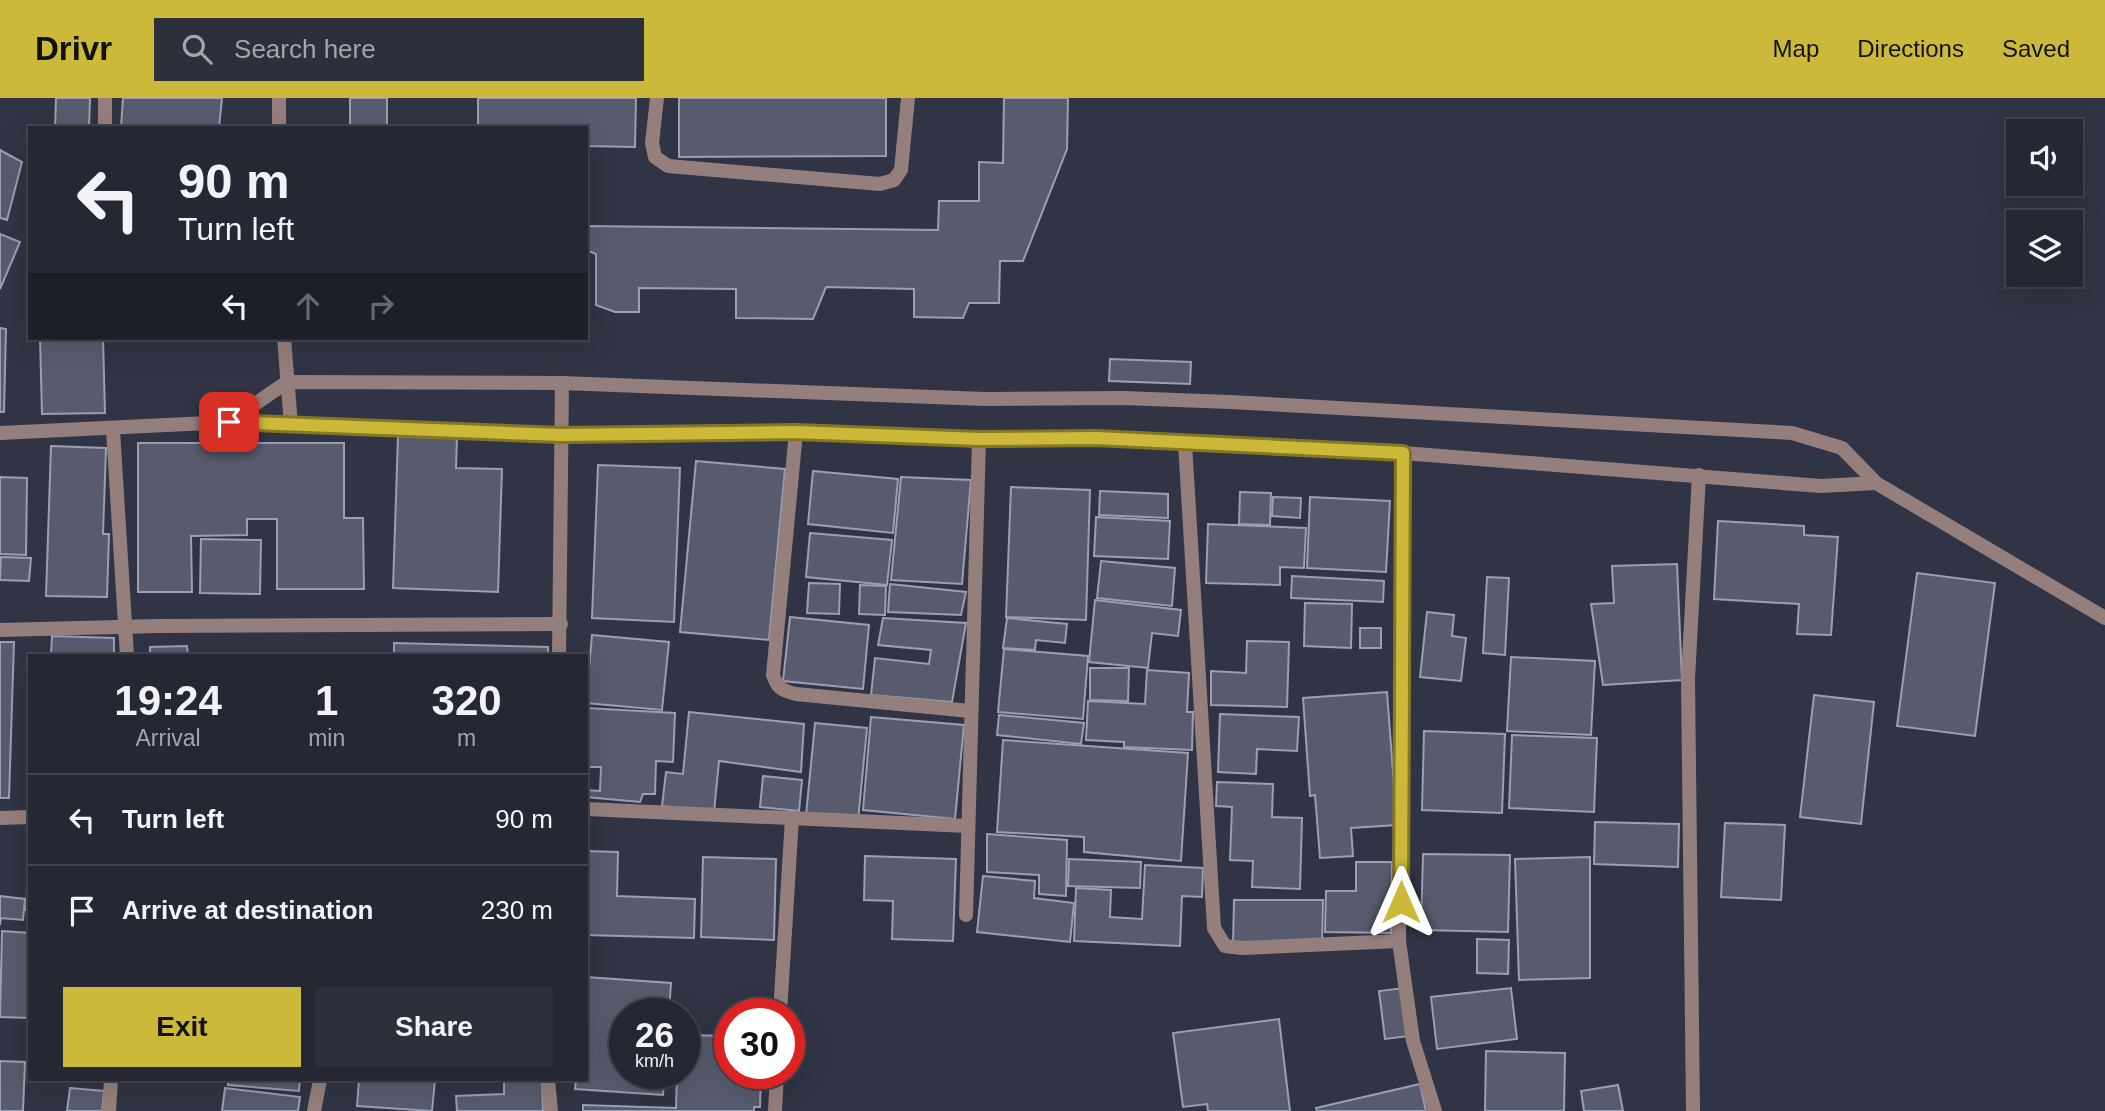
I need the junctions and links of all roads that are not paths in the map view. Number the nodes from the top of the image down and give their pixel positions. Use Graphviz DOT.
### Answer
graph roads {
  1 [pos="105,98"];
  2 [pos="279,98"];
  3 [pos="657,98"];
  4 [pos="908,98"];
  5 [pos="105,126"];
  6 [pos="279,126"];
  7 [pos="284,340"];
  8 [pos="288,383"];
  9 [pos="562,383"];
  10 [pos="229,422"];
  11 [pos="291,425"];
  12 [pos="113,430"];
  13 [pos="796,432"];
  14 [pos="0,433"];
  15 [pos="561,435"];
  16 [pos="979,439"];
  17 [pos="1185,443"];
  18 [pos="1403,453"];
  19 [pos="1699,475"];
  20 [pos="1876,483"];
  21 [pos="2105,618"];
  22 [pos="561,624"];
  23 [pos="127,626"];
  24 [pos="0,630"];
  25 [pos="127,654"];
  26 [pos="559,654"];
  27 [pos="970,712"];
  28 [pos="588,809"];
  29 [pos="28,817"];
  30 [pos="0,818"];
  31 [pos="792,818"];
  32 [pos="968,826"];
  33 [pos="966,915"];
  34 [pos="1399,941"];
  35 [pos="781,998"];
  36 [pos="111,1081"];
  37 [pos="320,1081"];
  38 [pos="548,1081"];
  39 [pos="776,1089"];
  40 [pos="109,1111"];
  41 [pos="314,1111"];
  42 [pos="551,1111"];
  43 [pos="775,1111"];
  44 [pos="1435,1111"];
  45 [pos="1693,1111"];
  1 -- 5 [label="street"];
  2 -- 6 [label="street"];
  3 -- 4 [label="street"];
  7 -- 8 [label="street"];
  8 -- 9 [label="street"];
  8 -- 10 [label="street"];
  8 -- 11 [label="street"];
  9 -- 15 [label="street"];
  9 -- 20 [label="street"];
  10 -- 11 [label="street"];
  10 -- 12 [label="street"];
  11 -- 15 [label="street"];
  12 -- 14 [label="street"];
  12 -- 23 [label="street"];
  13 -- 15 [label="street"];
  13 -- 16 [label="street"];
  13 -- 27 [label="street"];
  15 -- 22 [label="street"];
  16 -- 17 [label="street"];
  16 -- 27 [label="street"];
  17 -- 18 [label="street"];
  17 -- 34 [label="street"];
  18 -- 19 [label="street"];
  18 -- 34 [label="street"];
  19 -- 20 [label="street"];
  19 -- 45 [label="street"];
  20 -- 21 [label="street"];
  22 -- 23 [label="street"];
  22 -- 26 [label="street"];
  23 -- 24 [label="street"];
  23 -- 25 [label="street"];
  27 -- 32 [label="street"];
  28 -- 31 [label="street"];
  29 -- 30 [label="street"];
  31 -- 32 [label="street"];
  31 -- 35 [label="street"];
  32 -- 33 [label="street"];
  34 -- 44 [label="street"];
  36 -- 40 [label="street"];
  37 -- 41 [label="street"];
  38 -- 42 [label="street"];
  39 -- 43 [label="street"];
}
